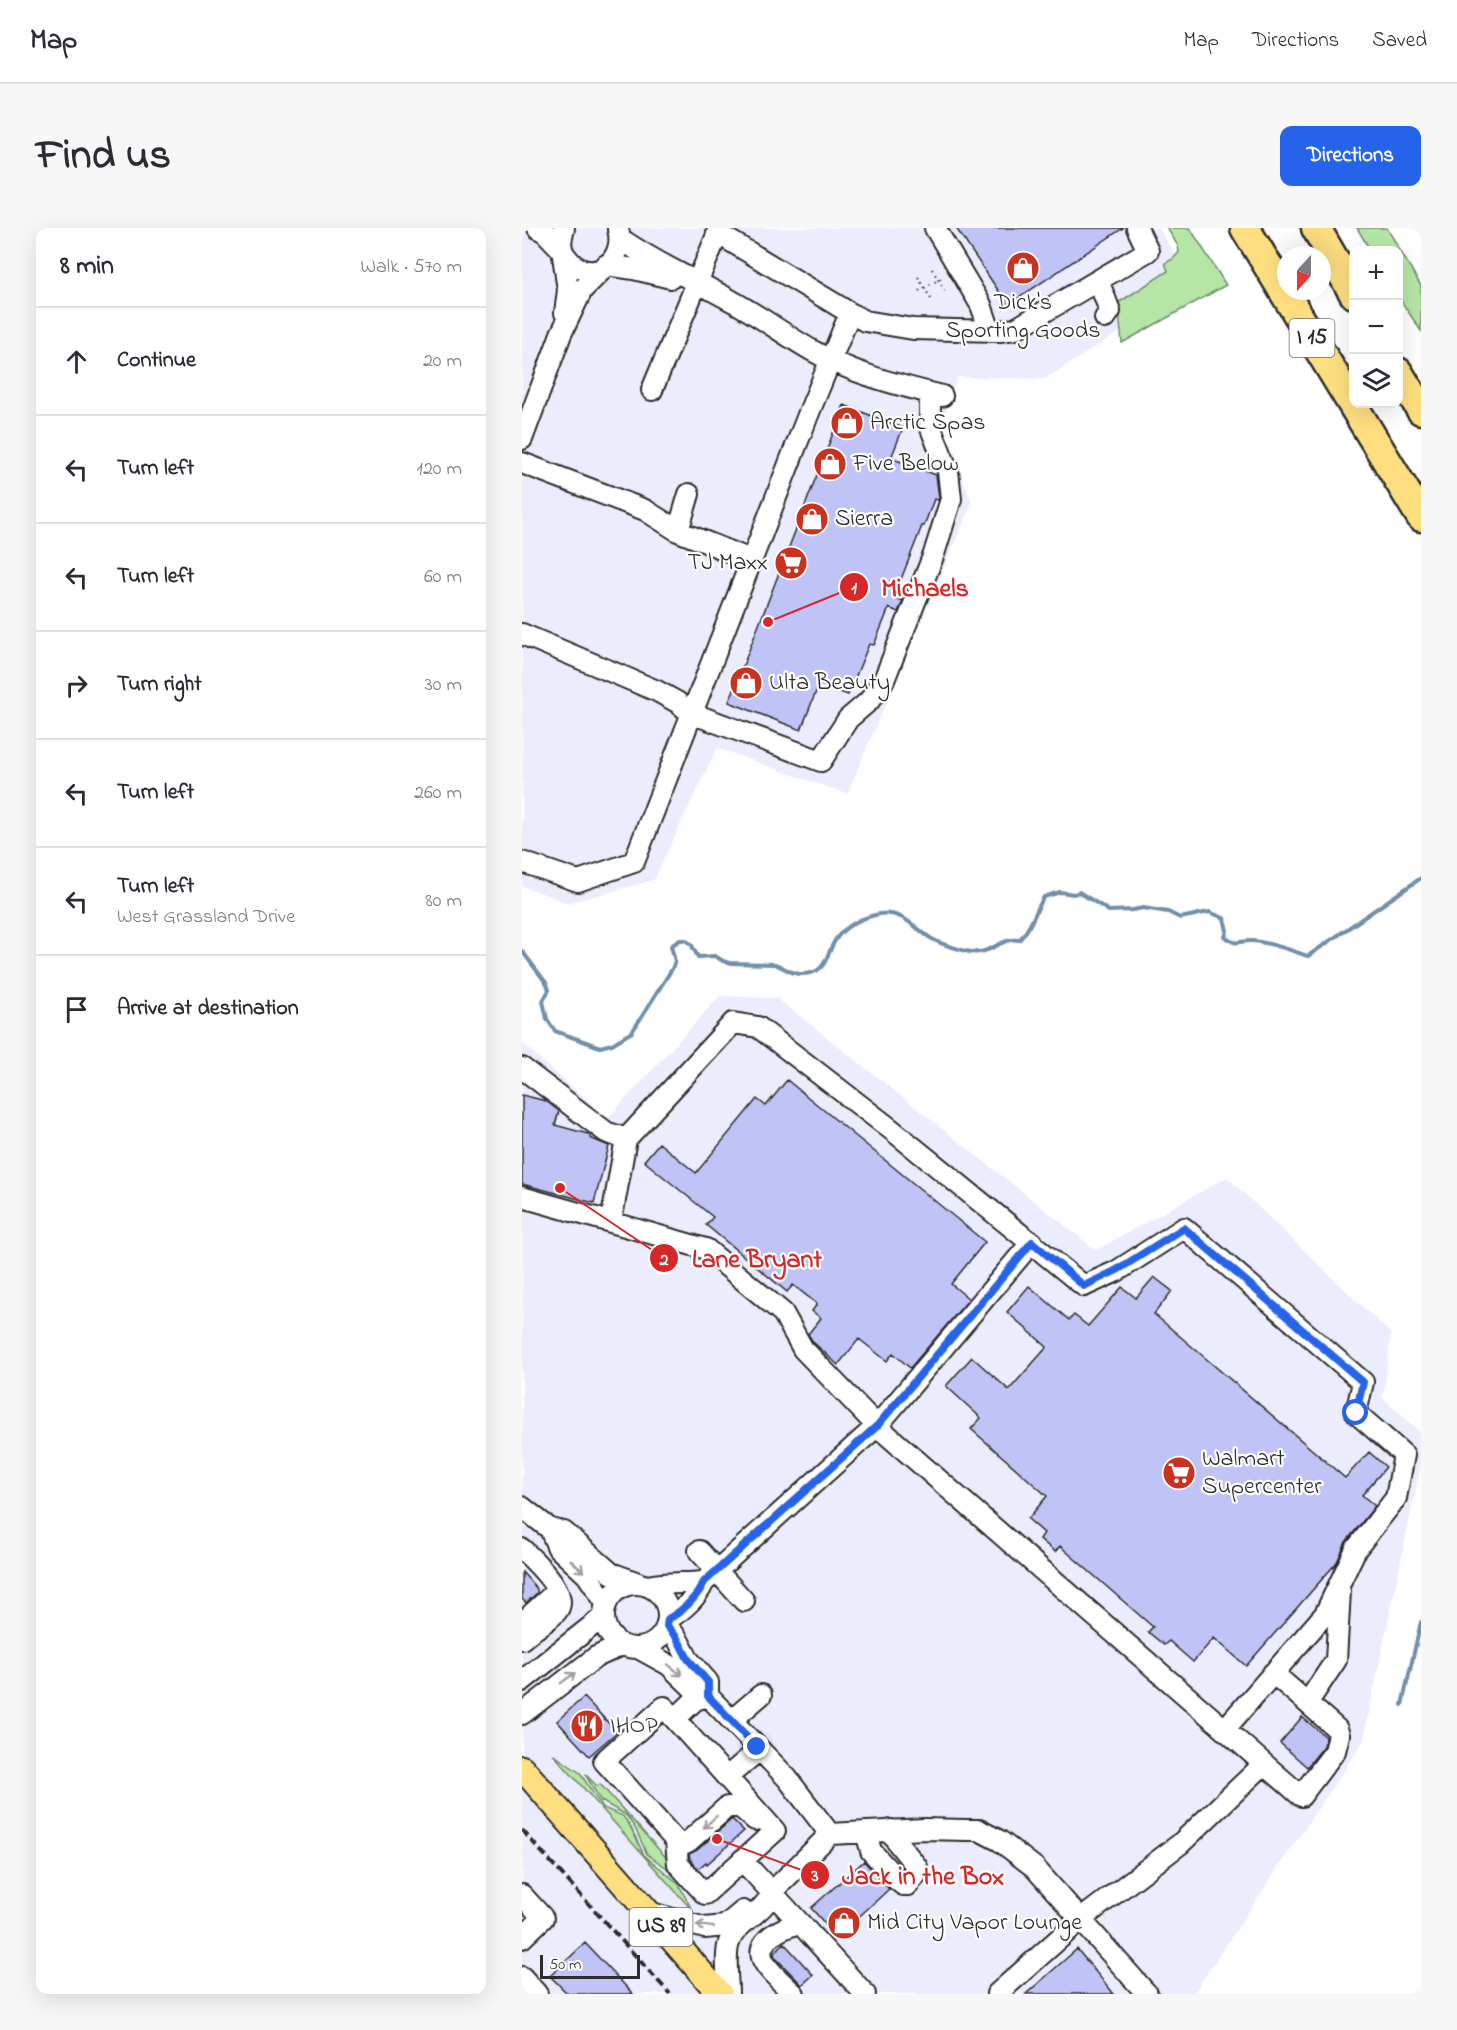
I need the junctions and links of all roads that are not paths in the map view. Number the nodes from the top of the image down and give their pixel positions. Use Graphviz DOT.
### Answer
graph roads {
  1 [pos="538,228"];
  2 [pos="564,228"];
  3 [pos="935,228"];
  4 [pos="1137,228"];
  5 [pos="1226,228"];
  6 [pos="1245,228"];
  7 [pos="1316,228"];
  8 [pos="719,231"];
  9 [pos="620,233"];
  10 [pos="563,252"];
  11 [pos="605,266"];
  12 [pos="1098,280"];
  13 [pos="697,284"];
  14 [pos="1349,287"];
  15 [pos="850,313"];
  16 [pos="1105,318"];
  17 [pos="990,331"];
  18 [pos="561,334"];
  19 [pos="832,360"];
  20 [pos="1403,380"];
  21 [pos="652,390"];
  22 [pos="1421,410"];
  23 [pos="524,428"];
  24 [pos="1380,449"];
  25 [pos="522,463"];
  26 [pos="689,494"];
  27 [pos="1421,517"];
  28 [pos="678,531"];
  29 [pos="751,560"];
  30 [pos="522,634"];
  31 [pos="691,713"];
  32 [pos="522,862"];
  33 [pos="522,1068"];
  34 [pos="626,1139"];
  35 [pos="522,1197"];
  36 [pos="612,1222"];
  37 [pos="1032,1242"];
  38 [pos="877,1426"];
  39 [pos="522,1507"];
  40 [pos="550,1529"];
  41 [pos="522,1549"];
  42 [pos="699,1551"];
  43 [pos="710,1576"];
  44 [pos="643,1584"];
  45 [pos="1341,1584"];
  46 [pos="557,1591"];
  47 [pos="744,1601"];
  48 [pos="604,1610"];
  49 [pos="522,1617"];
  50 [pos="667,1622"];
  51 [pos="522,1623"];
  52 [pos="522,1632"];
  53 [pos="522,1639"];
  54 [pos="630,1646"];
  55 [pos="1273,1673"];
  56 [pos="522,1681"];
  57 [pos="761,1695"];
  58 [pos="708,1696"];
  59 [pos="1308,1702"];
  60 [pos="522,1714"];
  61 [pos="675,1719"];
  62 [pos="732,1720"];
  63 [pos="1224,1730"];
  64 [pos="759,1750"];
  65 [pos="1264,1764"];
  66 [pos="522,1768"];
  67 [pos="727,1777"];
  68 [pos="891,1830"];
  69 [pos="866,1832"];
  70 [pos="830,1834"];
  71 [pos="763,1842"];
  72 [pos="677,1847"];
  73 [pos="742,1860"];
  74 [pos="772,1892"];
  75 [pos="522,1895"];
  76 [pos="648,1912"];
  77 [pos="1080,1920"];
  78 [pos="800,1923"];
  79 [pos="522,1938"];
  80 [pos="522,1977"];
  81 [pos="537,1994"];
  82 [pos="720,1994"];
  83 [pos="728,1994"];
  84 [pos="794,1994"];
  85 [pos="865,1994"];
  86 [pos="997,1994"];
  87 [pos="1147,1994"];
  1 -- 10 [label="street"];
  2 -- 10 [label="street"];
  3 -- 17 [label="street"];
  4 -- 12 [label="street"];
  5 -- 24 [label="highway"];
  6 -- 24 [label="highway, I 15"];
  7 -- 14 [label="highway, I 15"];
  8 -- 13 [label="street"];
  8 -- 15 [label="street"];
  9 -- 11 [label="street"];
  9 -- 13 [label="street"];
  10 -- 11 [label="street"];
  10 -- 18 [label="street"];
  11 -- 13 [label="street"];
  11 -- 18 [label="street"];
  12 -- 16 [label="street"];
  12 -- 17 [label="street"];
  13 -- 19 [label="street"];
  13 -- 21 [label="street"];
  15 -- 17 [label="street"];
  15 -- 19 [label="street"];
  18 -- 23 [label="street"];
  19 -- 29 [label="street"];
  19 -- 31 [label="street"];
  20 -- 22 [label="highway"];
  24 -- 27 [label="highway, I 15"];
  25 -- 28 [label="street"];
  26 -- 28 [label="street"];
  28 -- 29 [label="street"];
  29 -- 31 [label="street"];
  30 -- 31 [label="street"];
  31 -- 32 [label="street"];
  33 -- 34 [label="street"];
  34 -- 36 [label="street"];
  34 -- 37 [label="street"];
  35 -- 36 [label="street"];
  36 -- 38 [label="street"];
  37 -- 38 [label="street"];
  37 -- 45 [label="street"];
  38 -- 43 [label="street"];
  38 -- 63 [label="street"];
  39 -- 40 [label="street"];
  40 -- 44 [label="street"];
  40 -- 48 [label="street, one-way"];
  41 -- 46 [label="street"];
  42 -- 43 [label="street"];
  43 -- 44 [label="street"];
  43 -- 47 [label="street"];
  43 -- 50 [label="street"];
  44 -- 48 [label="street"];
  44 -- 50 [label="street"];
  45 -- 55 [label="street"];
  45 -- 59 [label="street"];
  46 -- 49 [label="street"];
  46 -- 51 [label="street"];
  46 -- 52 [label="street"];
  46 -- 53 [label="street"];
  48 -- 54 [label="street"];
  48 -- 56 [label="street"];
  50 -- 54 [label="street"];
  50 -- 58 [label="street"];
  54 -- 58 [label="street, one-way"];
  60 -- 54 [label="street, one-way"];
  55 -- 59 [label="street"];
  55 -- 63 [label="street"];
  57 -- 62 [label="street"];
  58 -- 61 [label="street"];
  58 -- 62 [label="street"];
  59 -- 65 [label="street"];
  61 -- 67 [label="street"];
  61 -- 72 [label="street"];
  62 -- 64 [label="street"];
  63 -- 65 [label="street"];
  64 -- 67 [label="street"];
  64 -- 70 [label="street"];
  65 -- 77 [label="street"];
  66 -- 76 [label="main road, US 89"];
  67 -- 71 [label="street"];
  68 -- 69 [label="street"];
  68 -- 69 [label="street"];
  68 -- 77 [label="street"];
  69 -- 70 [label="street"];
  70 -- 74 [label="street"];
  71 -- 72 [label="street, one-way"];
  71 -- 73 [label="street"];
  72 -- 73 [label="street"];
  73 -- 74 [label="street"];
  74 -- 76 [label="street, one-way"];
  74 -- 78 [label="street"];
  74 -- 83 [label="street"];
  75 -- 79 [label="street"];
  76 -- 82 [label="main road, US 89"];
  77 -- 86 [label="street"];
  77 -- 87 [label="street"];
  78 -- 84 [label="street"];
  78 -- 85 [label="street"];
  80 -- 81 [label="street"];
}
